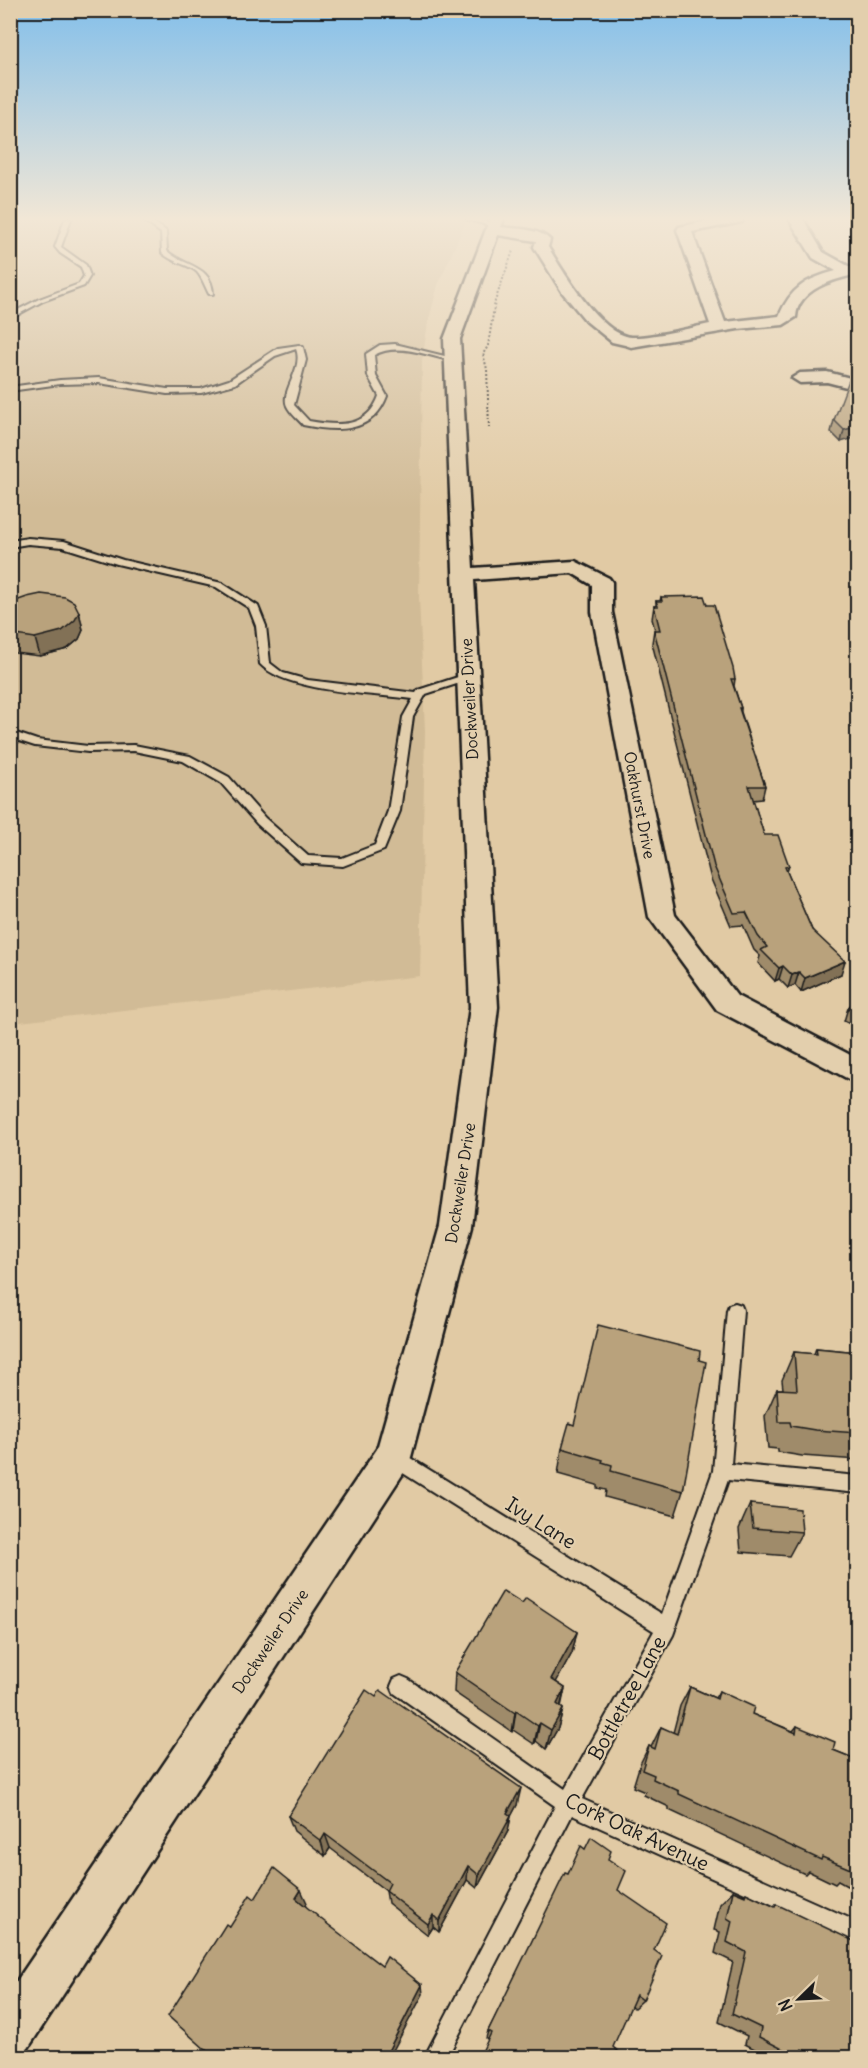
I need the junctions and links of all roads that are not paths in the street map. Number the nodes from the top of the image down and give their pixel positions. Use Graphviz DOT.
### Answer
graph roads {
  1 [pos="461,316"];
  2 [pos="590,316"];
  3 [pos="715,316"];
  4 [pos="788,316"];
  5 [pos="719,327"];
  6 [pos="453,359"];
  7 [pos="800,378"];
  8 [pos="858,385"];
  9 [pos="10,389"];
  10 [pos="10,544"];
  11 [pos="463,575"];
  12 [pos="468,677"];
  13 [pos="419,697"];
  14 [pos="10,734"];
  15 [pos="858,1073"];
  16 [pos="735,1310"];
  17 [pos="393,1457"];
  18 [pos="722,1471"];
  19 [pos="858,1485"];
  20 [pos="666,1628"];
  21 [pos="401,1686"];
  22 [pos="568,1803"];
  23 [pos="858,1933"];
  24 [pos="10,2033"];
  25 [pos="435,2058"];
  1 -- 6 [label="street, Dockweiler Drive"];
  2 -- 5 [label="street"];
  3 -- 5 [label="street"];
  4 -- 5 [label="street"];
  6 -- 9 [label="lane"];
  6 -- 11 [label="street, Dockweiler Drive"];
  7 -- 8 [label="street"];
  10 -- 13 [label="lane"];
  11 -- 12 [label="street, Dockweiler Drive"];
  11 -- 15 [label="street, Oakhurst Drive"];
  12 -- 13 [label="lane"];
  12 -- 17 [label="street, Dockweiler Drive"];
  13 -- 14 [label="lane"];
  16 -- 18 [label="lane, Bottletree Lane"];
  17 -- 20 [label="lane, Ivy Lane"];
  17 -- 24 [label="street, Dockweiler Drive"];
  18 -- 19 [label="lane"];
  18 -- 20 [label="lane, Bottletree Lane"];
  20 -- 22 [label="lane, Bottletree Lane"];
  21 -- 22 [label="lane, Cork Oak Avenue"];
  22 -- 23 [label="lane, Cork Oak Avenue"];
  22 -- 25 [label="lane, Bottletree Lane"];
}
